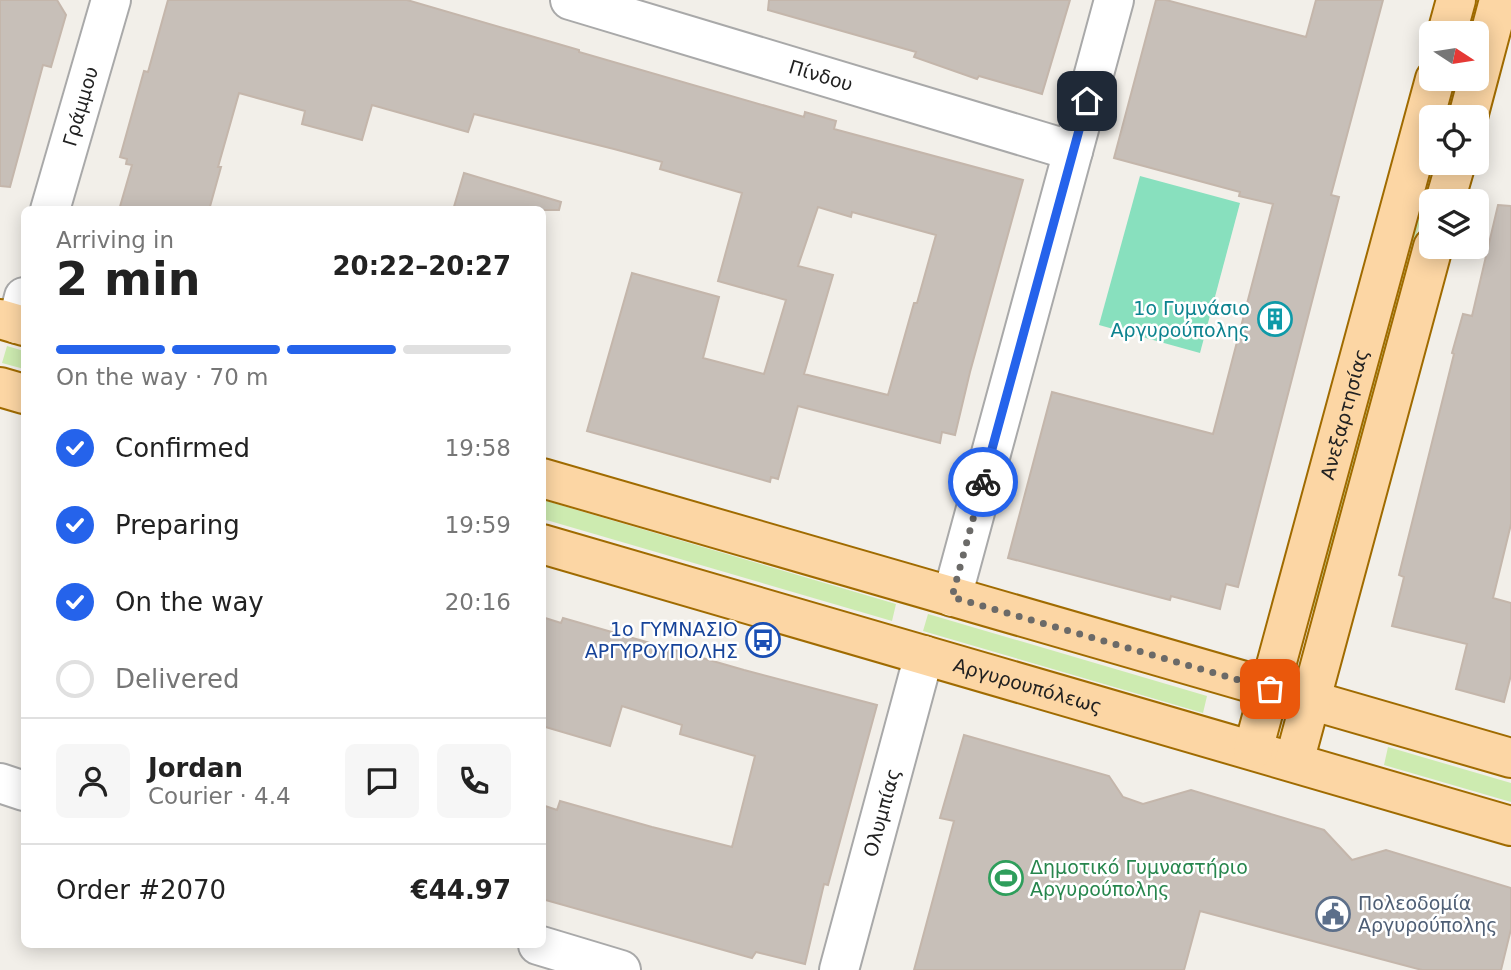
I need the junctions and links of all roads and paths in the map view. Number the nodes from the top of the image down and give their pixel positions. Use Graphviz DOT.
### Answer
graph roads {
  1 [pos="111,0"];
  2 [pos="570,0"];
  3 [pos="1114,0"];
  4 [pos="1456,0"];
  5 [pos="1499,0"];
  6 [pos="1450,21"];
  7 [pos="1431,91"];
  8 [pos="1471,105"];
  9 [pos="1073,151"];
  10 [pos="51,206"];
  11 [pos="1430,259"];
  12 [pos="0,387"];
  13 [pos="21,393"];
  14 [pos="546,479"];
  15 [pos="546,545"];
  16 [pos="952,597"];
  17 [pos="925,655"];
  18 [pos="1270,689"];
  19 [pos="1311,700"];
  20 [pos="1253,751"];
  21 [pos="1511,758"];
  22 [pos="1294,762"];
  23 [pos="0,783"];
  24 [pos="21,790"];
  25 [pos="1511,826"];
  26 [pos="546,947"];
  27 [pos="621,970"];
  28 [pos="839,970"];
  1 -- 10 [label="street, Γράμμου"];
  2 -- 9 [label="street, Πίνδου"];
  3 -- 9 [label="street"];
  4 -- 6 [label="main road"];
  5 -- 8 [label="main road"];
  7 -- 18 [label="main road, Ανεξαρτησίας"];
  9 -- 16 [label="street"];
  11 -- 19 [label="main road"];
  12 -- 13 [label="main road"];
  14 -- 16 [label="main road"];
  15 -- 17 [label="main road, Αργυρουπόλεως"];
  16 -- 18 [label="main road"];
  17 -- 20 [label="main road, Αργυρουπόλεως"];
  17 -- 28 [label="street, Ολυμπίας"];
  18 -- 19 [label="main road"];
  18 -- 20 [label="main road, Ανεξαρτησίας"];
  19 -- 21 [label="main road"];
  19 -- 22 [label="main road"];
  20 -- 22 [label="main road, Αργυρουπόλεως"];
  22 -- 25 [label="main road, Αργυρουπόλεως"];
  23 -- 24 [label="street"];
  26 -- 27 [label="street"];
}
